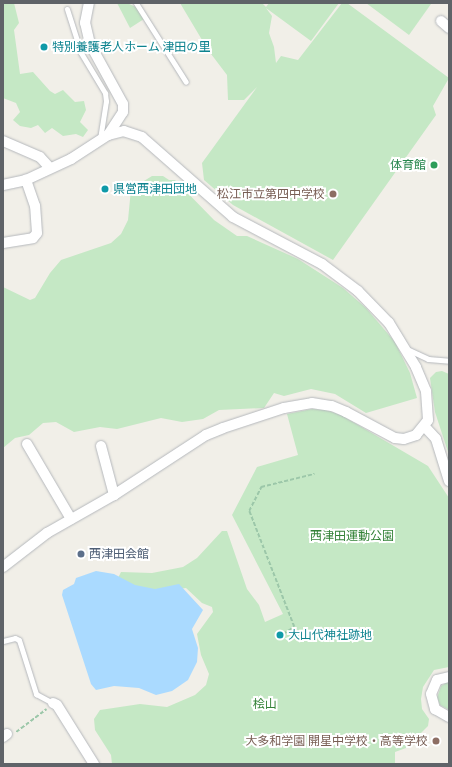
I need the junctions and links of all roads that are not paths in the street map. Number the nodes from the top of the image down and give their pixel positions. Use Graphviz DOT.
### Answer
graph roads {
  1 [pos="89,3"];
  2 [pos="136,3"];
  3 [pos="67,9"];
  4 [pos="441,21"];
  5 [pos="449,28"];
  6 [pos="186,82"];
  7 [pos="104,138"];
  8 [pos="3,142"];
  9 [pos="49,167"];
  10 [pos="26,180"];
  11 [pos="3,185"];
  12 [pos="3,243"];
  13 [pos="406,348"];
  14 [pos="449,360"];
  15 [pos="425,427"];
  16 [pos="27,444"];
  17 [pos="101,446"];
  18 [pos="449,481"];
  19 [pos="114,495"];
  20 [pos="72,519"];
  21 [pos="3,567"];
  22 [pos="3,641"];
  23 [pos="449,676"];
  24 [pos="53,703"];
  25 [pos="449,717"];
  26 [pos="94,764"];
  1 -- 7 [label="street"];
  2 -- 6 [label="lane"];
  3 -- 7 [label="lane"];
  4 -- 5 [label="street"];
  7 -- 9 [label="street"];
  7 -- 13 [label="street"];
  8 -- 9 [label="street"];
  9 -- 10 [label="street"];
  10 -- 11 [label="street"];
  10 -- 12 [label="street"];
  13 -- 14 [label="lane"];
  13 -- 15 [label="street"];
  15 -- 18 [label="street"];
  15 -- 19 [label="street"];
  16 -- 20 [label="street"];
  17 -- 19 [label="street"];
  19 -- 20 [label="street"];
  20 -- 21 [label="street"];
  22 -- 24 [label="lane"];
  23 -- 25 [label="street"];
  24 -- 26 [label="street"];
}
